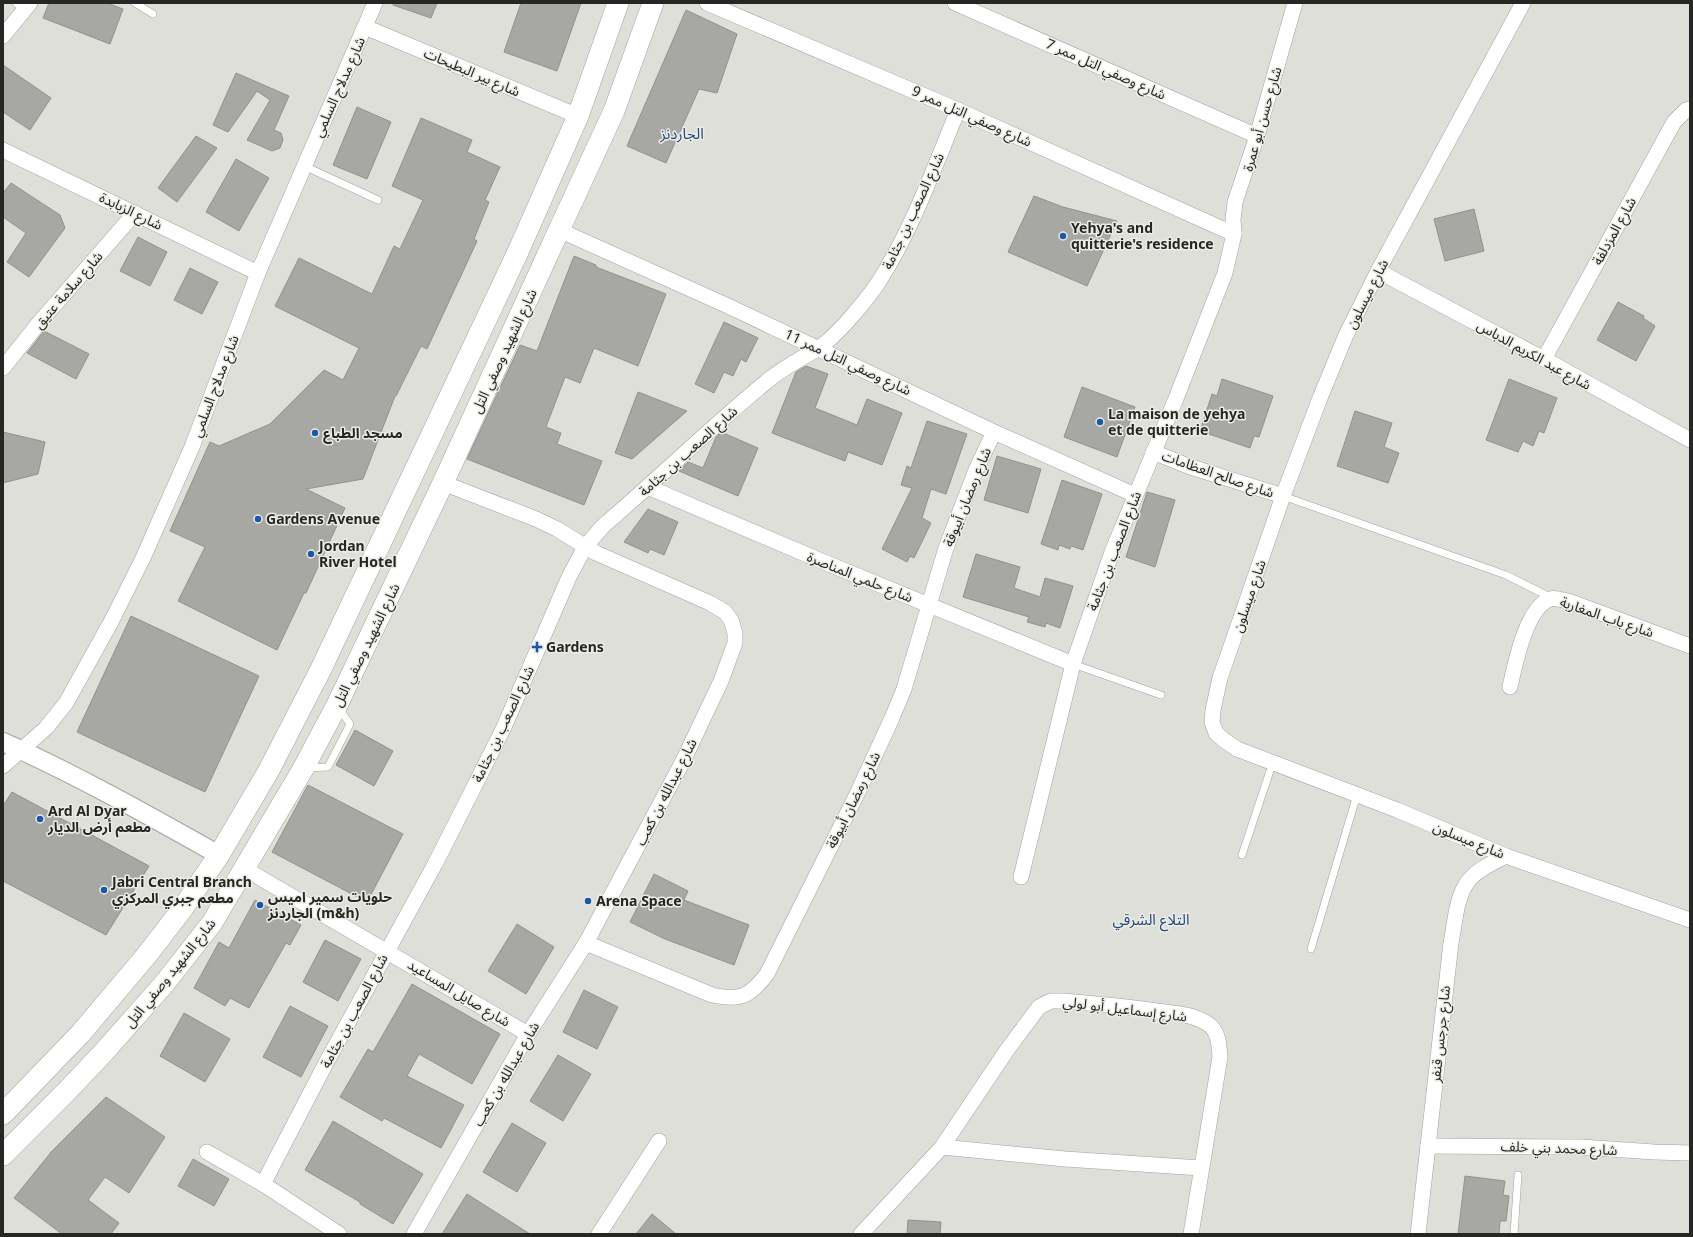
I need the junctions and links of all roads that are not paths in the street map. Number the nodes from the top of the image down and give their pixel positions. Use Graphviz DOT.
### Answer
graph roads {
  1 [pos="135,3"];
  2 [pos="375,3"];
  3 [pos="618,3"];
  4 [pos="653,3"];
  5 [pos="707,3"];
  6 [pos="955,3"];
  7 [pos="1295,3"];
  8 [pos="1523,3"];
  9 [pos="23,5"];
  10 [pos="153,14"];
  11 [pos="365,27"];
  12 [pos="3,36"];
  13 [pos="1690,109"];
  14 [pos="958,110"];
  15 [pos="578,116"];
  16 [pos="1257,136"];
  17 [pos="3,150"];
  18 [pos="304,166"];
  19 [pos="378,200"];
  20 [pos="135,213"];
  21 [pos="560,230"];
  22 [pos="1234,234"];
  23 [pos="1378,271"];
  24 [pos="258,273"];
  25 [pos="817,349"];
  26 [pos="1544,359"];
  27 [pos="3,368"];
  28 [pos="994,432"];
  29 [pos="1690,440"];
  30 [pos="1153,452"];
  31 [pos="443,483"];
  32 [pos="648,487"];
  33 [pos="1135,495"];
  34 [pos="1283,496"];
  35 [pos="585,547"];
  36 [pos="1552,598"];
  37 [pos="930,605"];
  38 [pos="1690,646"];
  39 [pos="1073,664"];
  40 [pos="1510,687"];
  41 [pos="1161,695"];
  42 [pos="3,742"];
  43 [pos="21,750"];
  44 [pos="1273,762"];
  45 [pos="3,766"];
  46 [pos="1357,795"];
  47 [pos="219,855"];
  48 [pos="1242,855"];
  49 [pos="1506,856"];
  50 [pos="245,869"];
  51 [pos="1021,877"];
  52 [pos="1690,920"];
  53 [pos="586,942"];
  54 [pos="1310,949"];
  55 [pos="387,950"];
  56 [pos="81,1033"];
  57 [pos="528,1034"];
  58 [pos="103,1053"];
  59 [pos="45,1072"];
  60 [pos="68,1091"];
  61 [pos="3,1114"];
  62 [pos="659,1141"];
  63 [pos="1428,1146"];
  64 [pos="942,1147"];
  65 [pos="207,1152"];
  66 [pos="1690,1153"];
  67 [pos="3,1155"];
  68 [pos="1201,1168"];
  69 [pos="1518,1175"];
  70 [pos="263,1184"];
  71 [pos="339,1234"];
  72 [pos="414,1234"];
  73 [pos="598,1234"];
  74 [pos="861,1234"];
  75 [pos="1191,1234"];
  76 [pos="1418,1234"];
  77 [pos="1514,1234"];
  1 -- 10 [label="lane"];
  2 -- 11 [label="street, شارع مدلاج السلمي"];
  3 -- 15 [label="main road, شارع الشهيد وصفي التل"];
  4 -- 21 [label="main road, شارع الشهيد وصفي التل"];
  5 -- 14 [label="street, شارع وصفي التل ممر 9"];
  6 -- 16 [label="street, شارع وصفي التل ممر 7"];
  7 -- 16 [label="street, شارع حسن أبو عمرة"];
  8 -- 23 [label="street, شارع ميسلون"];
  9 -- 12 [label="street"];
  11 -- 15 [label="street, شارع بير البطيحات"];
  11 -- 18 [label="street, شارع مدلاج السلمي"];
  13 -- 26 [label="street, شارع المزدلفة"];
  14 -- 22 [label="street, شارع وصفي التل ممر 9"];
  14 -- 25 [label="street, شارع الصعب بن جثامة"];
  15 -- 47 [label="main road, شارع الشهيد وصفي التل"];
  16 -- 22 [label="street, شارع حسن أبو عمرة"];
  17 -- 20 [label="street, شارع الزبابدة"];
  18 -- 19 [label="lane"];
  18 -- 24 [label="street, شارع مدلاج السلمي"];
  20 -- 24 [label="street, شارع الزبابدة"];
  20 -- 27 [label="street, شارع سلامة عتيق"];
  21 -- 25 [label="street, شارع وصفي التل ممر 11"];
  21 -- 31 [label="main road, شارع الشهيد وصفي التل"];
  22 -- 30 [label="street, شارع الصعب بن جثامة"];
  23 -- 26 [label="street, شارع عبد الكريم الدباس"];
  23 -- 34 [label="street, شارع ميسلون"];
  24 -- 43 [label="street, شارع مدلاج السلمي"];
  25 -- 28 [label="street, شارع وصفي التل ممر 11"];
  25 -- 32 [label="street, شارع الصعب بن جثامة"];
  26 -- 29 [label="street, شارع عبد الكريم الدباس"];
  28 -- 33 [label="street, شارع وصفي التل ممر 11"];
  28 -- 37 [label="street, شارع رمضان أبيوقة"];
  30 -- 33 [label="street, شارع الصعب بن جثامة"];
  30 -- 34 [label="street, شارع صالح العظامات"];
  31 -- 35 [label="street, شارع عبدالله بن كعب"];
  31 -- 50 [label="main road, شارع الشهيد وصفي التل"];
  32 -- 35 [label="street, شارع الصعب بن جثامة"];
  32 -- 37 [label="street, شارع حلمي المناصرة"];
  33 -- 39 [label="street, شارع الصعب بن جثامة"];
  34 -- 36 [label="lane"];
  34 -- 44 [label="street, شارع ميسلون"];
  35 -- 53 [label="street, شارع عبدالله بن كعب"];
  35 -- 55 [label="street, شارع الصعب بن جثامة"];
  36 -- 38 [label="street, شارع باب المغاربة"];
  36 -- 40 [label="street, شارع باب المغاربة"];
  37 -- 39 [label="street, شارع حلمي المناصرة"];
  37 -- 53 [label="street, شارع رمضان أبيوقة"];
  39 -- 41 [label="lane"];
  39 -- 51 [label="street, شارع الصعب بن جثامة"];
  42 -- 43 [label="street"];
  43 -- 45 [label="street, شارع مدلاج السلمي"];
  43 -- 47 [label="street"];
  44 -- 46 [label="street, شارع ميسلون"];
  44 -- 48 [label="lane"];
  46 -- 49 [label="street, شارع ميسلون"];
  46 -- 54 [label="lane"];
  47 -- 56 [label="main road, شارع الشهيد وصفي التل"];
  49 -- 52 [label="street, شارع ميسلون"];
  49 -- 63 [label="street, شارع جرجس قنفر"];
  50 -- 55 [label="street, شارع صايل المساعيد"];
  50 -- 58 [label="main road, شارع الشهيد وصفي التل"];
  53 -- 57 [label="street, شارع عبدالله بن كعب"];
  55 -- 57 [label="street, شارع صايل المساعيد"];
  55 -- 70 [label="street, شارع الصعب بن جثامة"];
  56 -- 58 [label="main road"];
  56 -- 59 [label="main road, شارع الشهيد وصفي التل"];
  57 -- 72 [label="street, شارع عبدالله بن كعب"];
  58 -- 60 [label="main road, شارع الشهيد وصفي التل"];
  59 -- 60 [label="main road"];
  59 -- 61 [label="main road, شارع الشهيد وصفي التل"];
  60 -- 67 [label="main road, شارع الشهيد وصفي التل"];
  62 -- 73 [label="street"];
  63 -- 66 [label="street, شارع محمد بني خلف"];
  63 -- 76 [label="street, شارع جرجس قنفر"];
  64 -- 68 [label="street"];
  64 -- 68 [label="street, شارع إسماعيل أبو لولي"];
  64 -- 74 [label="street, شارع إسماعيل أبو لولي"];
  65 -- 70 [label="street"];
  68 -- 75 [label="street, شارع إسماعيل أبو لولي"];
  69 -- 77 [label="lane"];
  70 -- 71 [label="street"];
}
